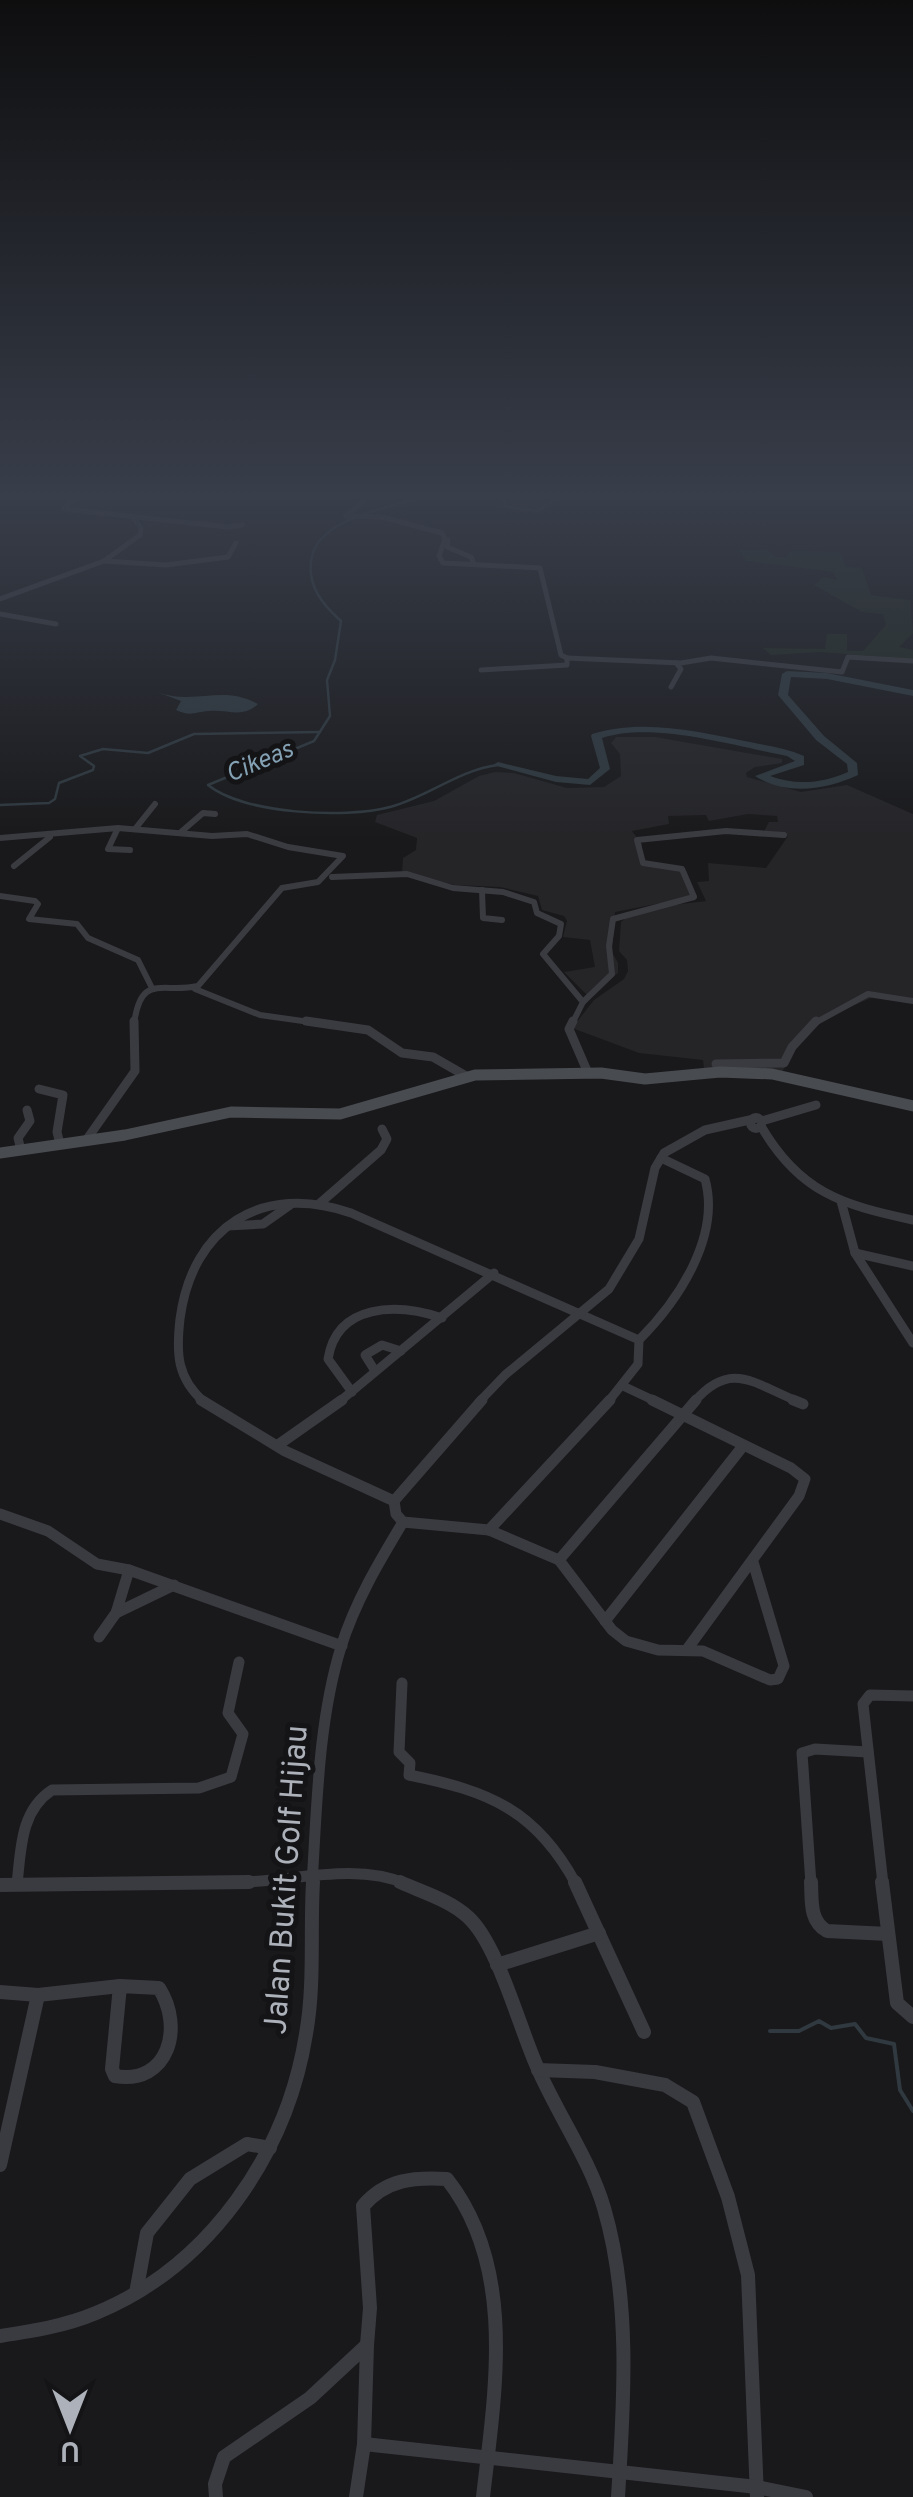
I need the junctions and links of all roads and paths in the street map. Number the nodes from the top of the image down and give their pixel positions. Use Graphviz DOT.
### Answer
graph roads {
  1 [pos="551,609"];
  2 [pos="0,614"];
  3 [pos="56,624"];
  4 [pos="567,658"];
  5 [pos="913,661"];
  6 [pos="676,663"];
  7 [pos="481,670"];
  8 [pos="671,687"];
  9 [pos="154,804"];
  10 [pos="216,814"];
  11 [pos="118,828"];
  12 [pos="135,829"];
  13 [pos="181,832"];
  14 [pos="784,835"];
  15 [pos="50,837"];
  16 [pos="0,838"];
  17 [pos="130,850"];
  18 [pos="14,866"];
  19 [pos="332,876"];
  20 [pos="286,878"];
  21 [pos="282,888"];
  22 [pos="482,890"];
  23 [pos="0,896"];
  24 [pos="502,920"];
  25 [pos="152,988"];
  26 [pos="195,988"];
  27 [pos="913,1001"];
  28 [pos="584,1002"];
  29 [pos="716,1064"];
  30 [pos="588,1073"];
  31 [pos="466,1076"];
  32 [pos="39,1089"];
  33 [pos="816,1104"];
  34 [pos="913,1106"];
  35 [pos="27,1110"];
  36 [pos="759,1122"];
  37 [pos="382,1129"];
  38 [pos="87,1139"];
  39 [pos="60,1144"];
  40 [pos="21,1150"];
  41 [pos="0,1154"];
  42 [pos="661,1158"];
  43 [pos="336,1189"];
  44 [pos="841,1201"];
  45 [pos="319,1204"];
  46 [pos="334,1207"];
  47 [pos="913,1220"];
  48 [pos="855,1253"];
  49 [pos="913,1266"];
  50 [pos="494,1273"];
  51 [pos="583,1312"];
  52 [pos="442,1318"];
  53 [pos="638,1340"];
  54 [pos="913,1343"];
  55 [pos="402,1350"];
  56 [pos="376,1371"];
  57 [pos="623,1386"];
  58 [pos="352,1392"];
  59 [pos="804,1404"];
  60 [pos="681,1414"];
  61 [pos="278,1444"];
  62 [pos="743,1446"];
  63 [pos="394,1501"];
  64 [pos="0,1514"];
  65 [pos="403,1522"];
  66 [pos="490,1530"];
  67 [pos="558,1560"];
  68 [pos="753,1562"];
  69 [pos="130,1570"];
  70 [pos="174,1585"];
  71 [pos="116,1613"];
  72 [pos="605,1621"];
  73 [pos="99,1637"];
  74 [pos="342,1646"];
  75 [pos="688,1648"];
  76 [pos="239,1662"];
  77 [pos="402,1683"];
  78 [pos="913,1696"];
  79 [pos="868,1752"];
  80 [pos="313,1878"];
  81 [pos="17,1884"];
  82 [pos="0,1885"];
  83 [pos="599,1933"];
  84 [pos="888,1934"];
  85 [pos="497,1965"];
  86 [pos="120,1986"];
  87 [pos="0,1992"];
  88 [pos="38,1995"];
  89 [pos="913,2017"];
  90 [pos="644,2032"];
  91 [pos="538,2070"];
  92 [pos="270,2148"];
  93 [pos="0,2165"];
  94 [pos="136,2293"];
  95 [pos="0,2336"];
  96 [pos="367,2345"];
  97 [pos="364,2444"];
  98 [pos="487,2455"];
  99 [pos="620,2474"];
  100 [pos="757,2492"];
  101 [pos="216,2497"];
  102 [pos="356,2497"];
  103 [pos="482,2497"];
  104 [pos="618,2497"];
  105 [pos="806,2497"];
  1 -- 4 [label="street"];
  2 -- 3 [label="street"];
  4 -- 6 [label="street"];
  4 -- 7 [label="street"];
  5 -- 6 [label="street"];
  6 -- 8 [label="street"];
  9 -- 12 [label="street"];
  10 -- 13 [label="street"];
  11 -- 12 [label="street"];
  11 -- 15 [label="street"];
  11 -- 17 [label="street"];
  12 -- 13 [label="street"];
  13 -- 19 [label="street"];
  14 -- 28 [label="street"];
  15 -- 16 [label="street"];
  15 -- 18 [label="street"];
  19 -- 21 [label="street"];
  19 -- 22 [label="street"];
  20 -- 21 [label="street"];
  21 -- 26 [label="street"];
  22 -- 24 [label="street"];
  22 -- 28 [label="street"];
  23 -- 25 [label="street"];
  25 -- 26 [label="street"];
  25 -- 38 [label="street"];
  26 -- 31 [label="street"];
  27 -- 29 [label="street"];
  28 -- 30 [label="street"];
  30 -- 31 [label="main road"];
  30 -- 34 [label="main road"];
  31 -- 38 [label="main road"];
  32 -- 39 [label="street"];
  33 -- 36 [label="street"];
  35 -- 40 [label="street"];
  36 -- 42 [label="street"];
  36 -- 44 [label="street"];
  37 -- 43 [label="street"];
  38 -- 39 [label="main road"];
  39 -- 40 [label="main road"];
  40 -- 41 [label="main road"];
  42 -- 51 [label="street"];
  42 -- 53 [label="street"];
  43 -- 45 [label="street"];
  43 -- 46 [label="street"];
  44 -- 47 [label="street"];
  44 -- 48 [label="street"];
  45 -- 46 [label="street"];
  45 -- 61 [label="street"];
  46 -- 50 [label="street"];
  48 -- 49 [label="street"];
  48 -- 54 [label="street"];
  50 -- 51 [label="street"];
  50 -- 52 [label="street"];
  51 -- 53 [label="street"];
  51 -- 63 [label="street"];
  52 -- 55 [label="street"];
  52 -- 58 [label="street"];
  53 -- 57 [label="street"];
  55 -- 56 [label="street"];
  55 -- 56 [label="street"];
  56 -- 58 [label="street"];
  57 -- 60 [label="street"];
  57 -- 66 [label="street"];
  58 -- 61 [label="street"];
  59 -- 60 [label="street"];
  60 -- 62 [label="street"];
  60 -- 67 [label="street"];
  61 -- 63 [label="street"];
  62 -- 68 [label="street"];
  62 -- 72 [label="street"];
  63 -- 65 [label="street"];
  64 -- 69 [label="street"];
  65 -- 66 [label="street"];
  65 -- 74 [label="street, Jalan Bukit Golf Hijau"];
  66 -- 67 [label="street"];
  67 -- 72 [label="street"];
  68 -- 75 [label="street"];
  68 -- 75 [label="street"];
  69 -- 70 [label="street"];
  69 -- 71 [label="street"];
  70 -- 71 [label="street"];
  70 -- 74 [label="street"];
  71 -- 73 [label="street"];
  72 -- 75 [label="street"];
  74 -- 80 [label="street, Jalan Bukit Golf Hijau"];
  76 -- 81 [label="street"];
  77 -- 83 [label="street"];
  78 -- 79 [label="street"];
  79 -- 84 [label="street"];
  79 -- 84 [label="street"];
  80 -- 81 [label="street"];
  80 -- 85 [label="street"];
  80 -- 92 [label="street, Jalan Bukit Golf Hijau"];
  81 -- 82 [label="street"];
  83 -- 85 [label="street"];
  83 -- 90 [label="street"];
  84 -- 89 [label="street"];
  85 -- 91 [label="street"];
  86 -- 86 [label="street"];
  86 -- 88 [label="street"];
  87 -- 88 [label="street"];
  88 -- 93 [label="street"];
  91 -- 99 [label="street"];
  91 -- 100 [label="street"];
  92 -- 94 [label="street, Jalan Bukit Golf Hijau"];
  92 -- 94 [label="street"];
  94 -- 95 [label="street, Jalan Bukit Golf Hijau"];
  96 -- 97 [label="street"];
  96 -- 98 [label="street"];
  96 -- 101 [label="street"];
  97 -- 98 [label="street"];
  97 -- 102 [label="street"];
  98 -- 99 [label="street"];
  98 -- 103 [label="street"];
  99 -- 100 [label="street"];
  99 -- 104 [label="street"];
  100 -- 105 [label="street"];
}
